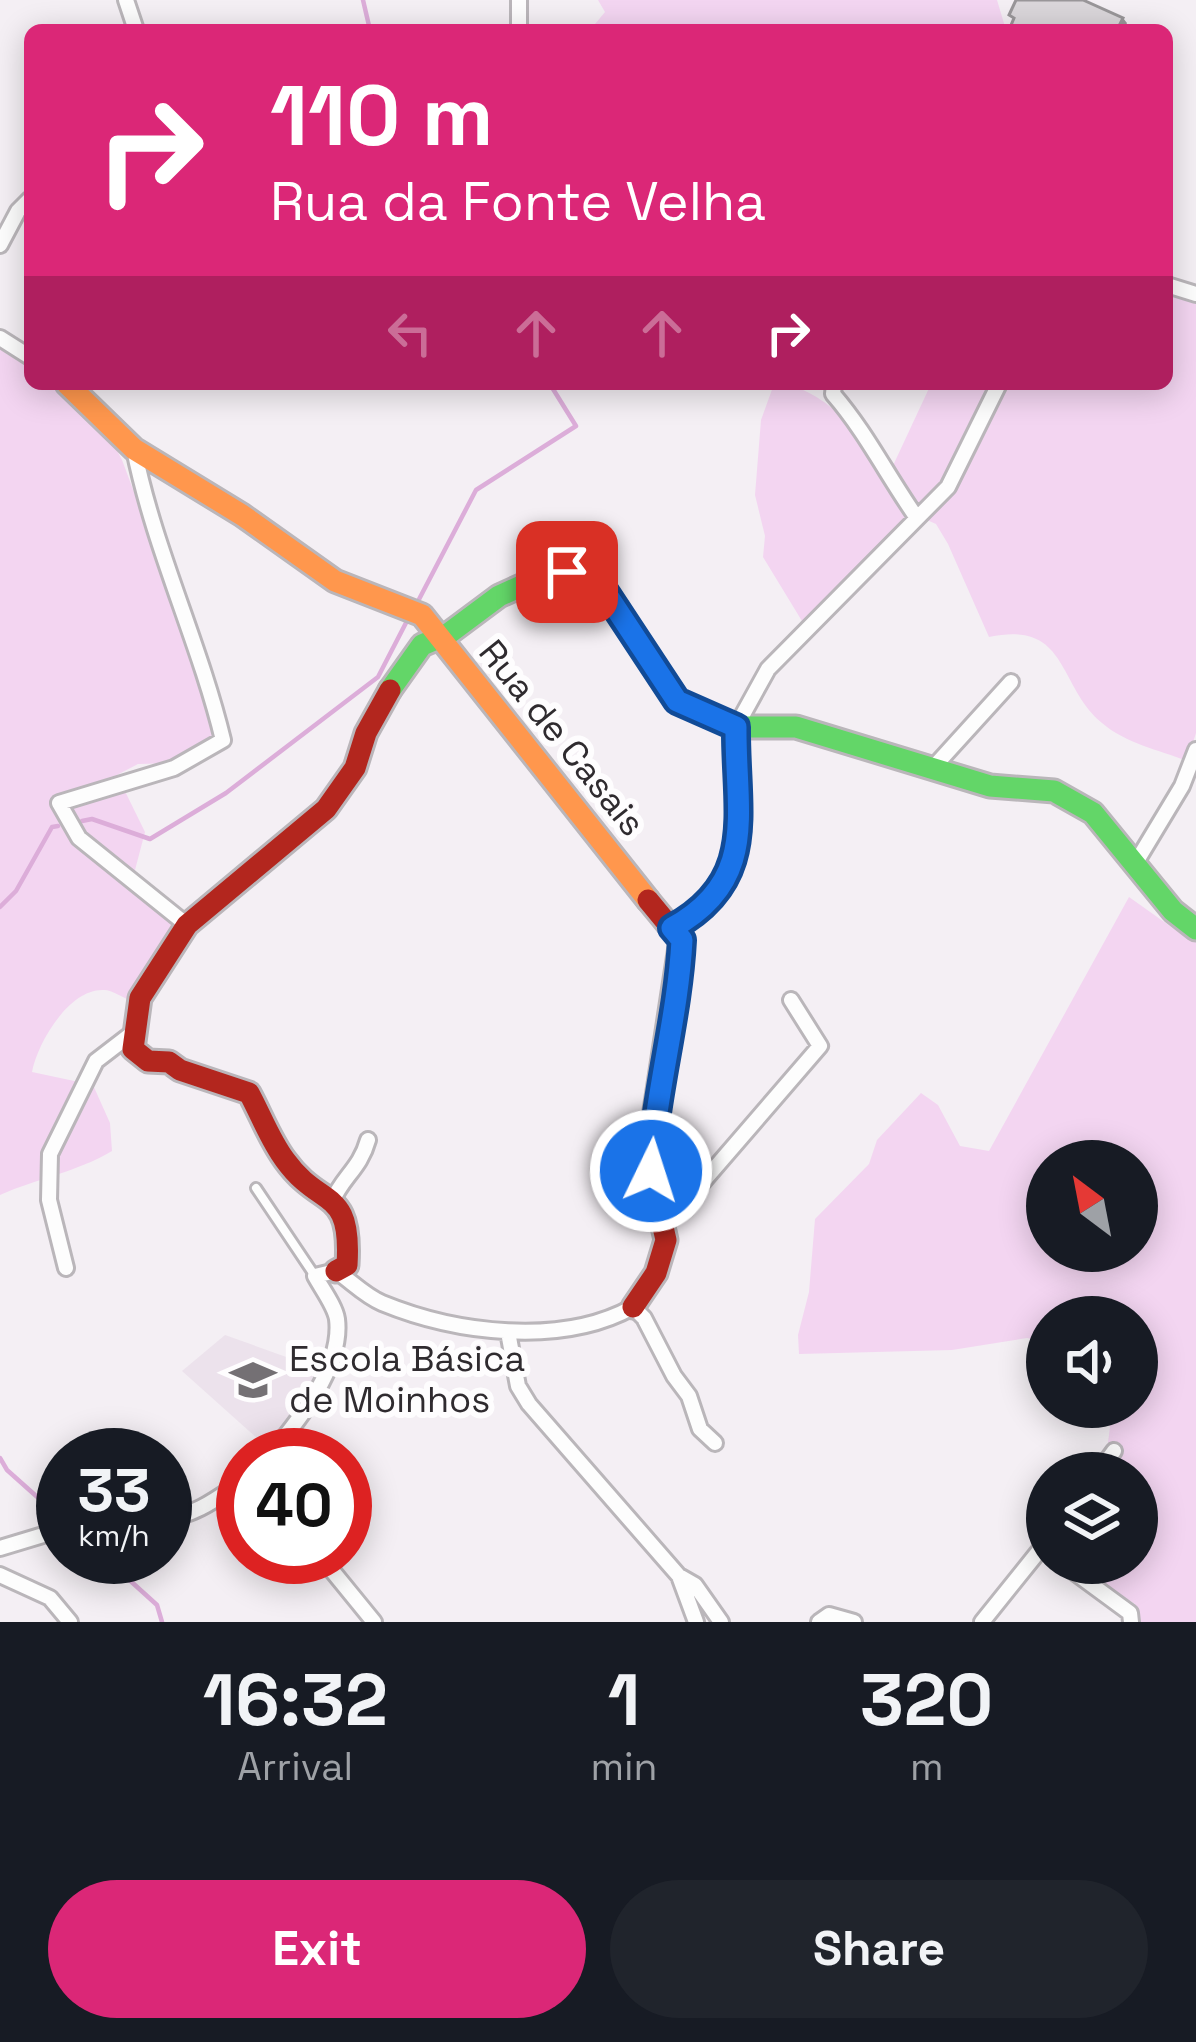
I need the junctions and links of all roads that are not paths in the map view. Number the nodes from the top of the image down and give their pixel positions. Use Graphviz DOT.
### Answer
graph roads {
  1 [pos="24,206"];
  2 [pos="0,245"];
  3 [pos="73,390"];
  4 [pos="833,390"];
  5 [pos="996,390"];
  6 [pos="134,449"];
  7 [pos="917,518"];
  8 [pos="440,642"];
  9 [pos="1011,682"];
  10 [pos="736,727"];
  11 [pos="1196,750"];
  12 [pos="932,769"];
  13 [pos="1189,788"];
  14 [pos="1135,864"];
  15 [pos="187,925"];
  16 [pos="672,928"];
  17 [pos="1196,929"];
  18 [pos="791,1000"];
  19 [pos="136,1031"];
  20 [pos="368,1140"];
  21 [pos="256,1188"];
  22 [pos="332,1202"];
  23 [pos="664,1216"];
  24 [pos="66,1268"];
  25 [pos="326,1273"];
  26 [pos="633,1307"];
  27 [pos="508,1332"];
  28 [pos="291,1428"];
  29 [pos="715,1443"];
  30 [pos="36,1537"];
  31 [pos="0,1547"];
  32 [pos="1026,1570"];
  33 [pos="0,1575"];
  34 [pos="679,1576"];
  35 [pos="343,1584"];
  36 [pos="1092,1584"];
  37 [pos="70,1622"];
  38 [pos="374,1622"];
  39 [pos="696,1622"];
  40 [pos="721,1622"];
  41 [pos="819,1622"];
  42 [pos="854,1622"];
  43 [pos="982,1622"];
  44 [pos="1131,1622"];
  1 -- 2 [label="street"];
  3 -- 6 [label="street, Rua de Casais"];
  4 -- 7 [label="street"];
  5 -- 7 [label="street"];
  6 -- 8 [label="street, Rua de Casais"];
  6 -- 15 [label="street"];
  7 -- 10 [label="street"];
  8 -- 10 [label="street"];
  8 -- 15 [label="street"];
  8 -- 16 [label="street, Rua de Casais"];
  9 -- 12 [label="street"];
  10 -- 12 [label="street"];
  10 -- 16 [label="street"];
  11 -- 13 [label="street"];
  12 -- 14 [label="street"];
  13 -- 14 [label="street"];
  14 -- 17 [label="street"];
  15 -- 19 [label="street"];
  16 -- 23 [label="street"];
  18 -- 23 [label="street"];
  19 -- 22 [label="street"];
  19 -- 24 [label="street"];
  20 -- 22 [label="street"];
  21 -- 25 [label="lane"];
  22 -- 25 [label="street"];
  23 -- 26 [label="street"];
  25 -- 27 [label="street"];
  25 -- 28 [label="street"];
  26 -- 27 [label="street"];
  26 -- 29 [label="street"];
  27 -- 34 [label="street"];
  30 -- 31 [label="street"];
  32 -- 43 [label="street"];
  33 -- 37 [label="street"];
  34 -- 39 [label="street"];
  34 -- 40 [label="street"];
  35 -- 38 [label="street"];
  36 -- 44 [label="street"];
  41 -- 42 [label="street"];
}
